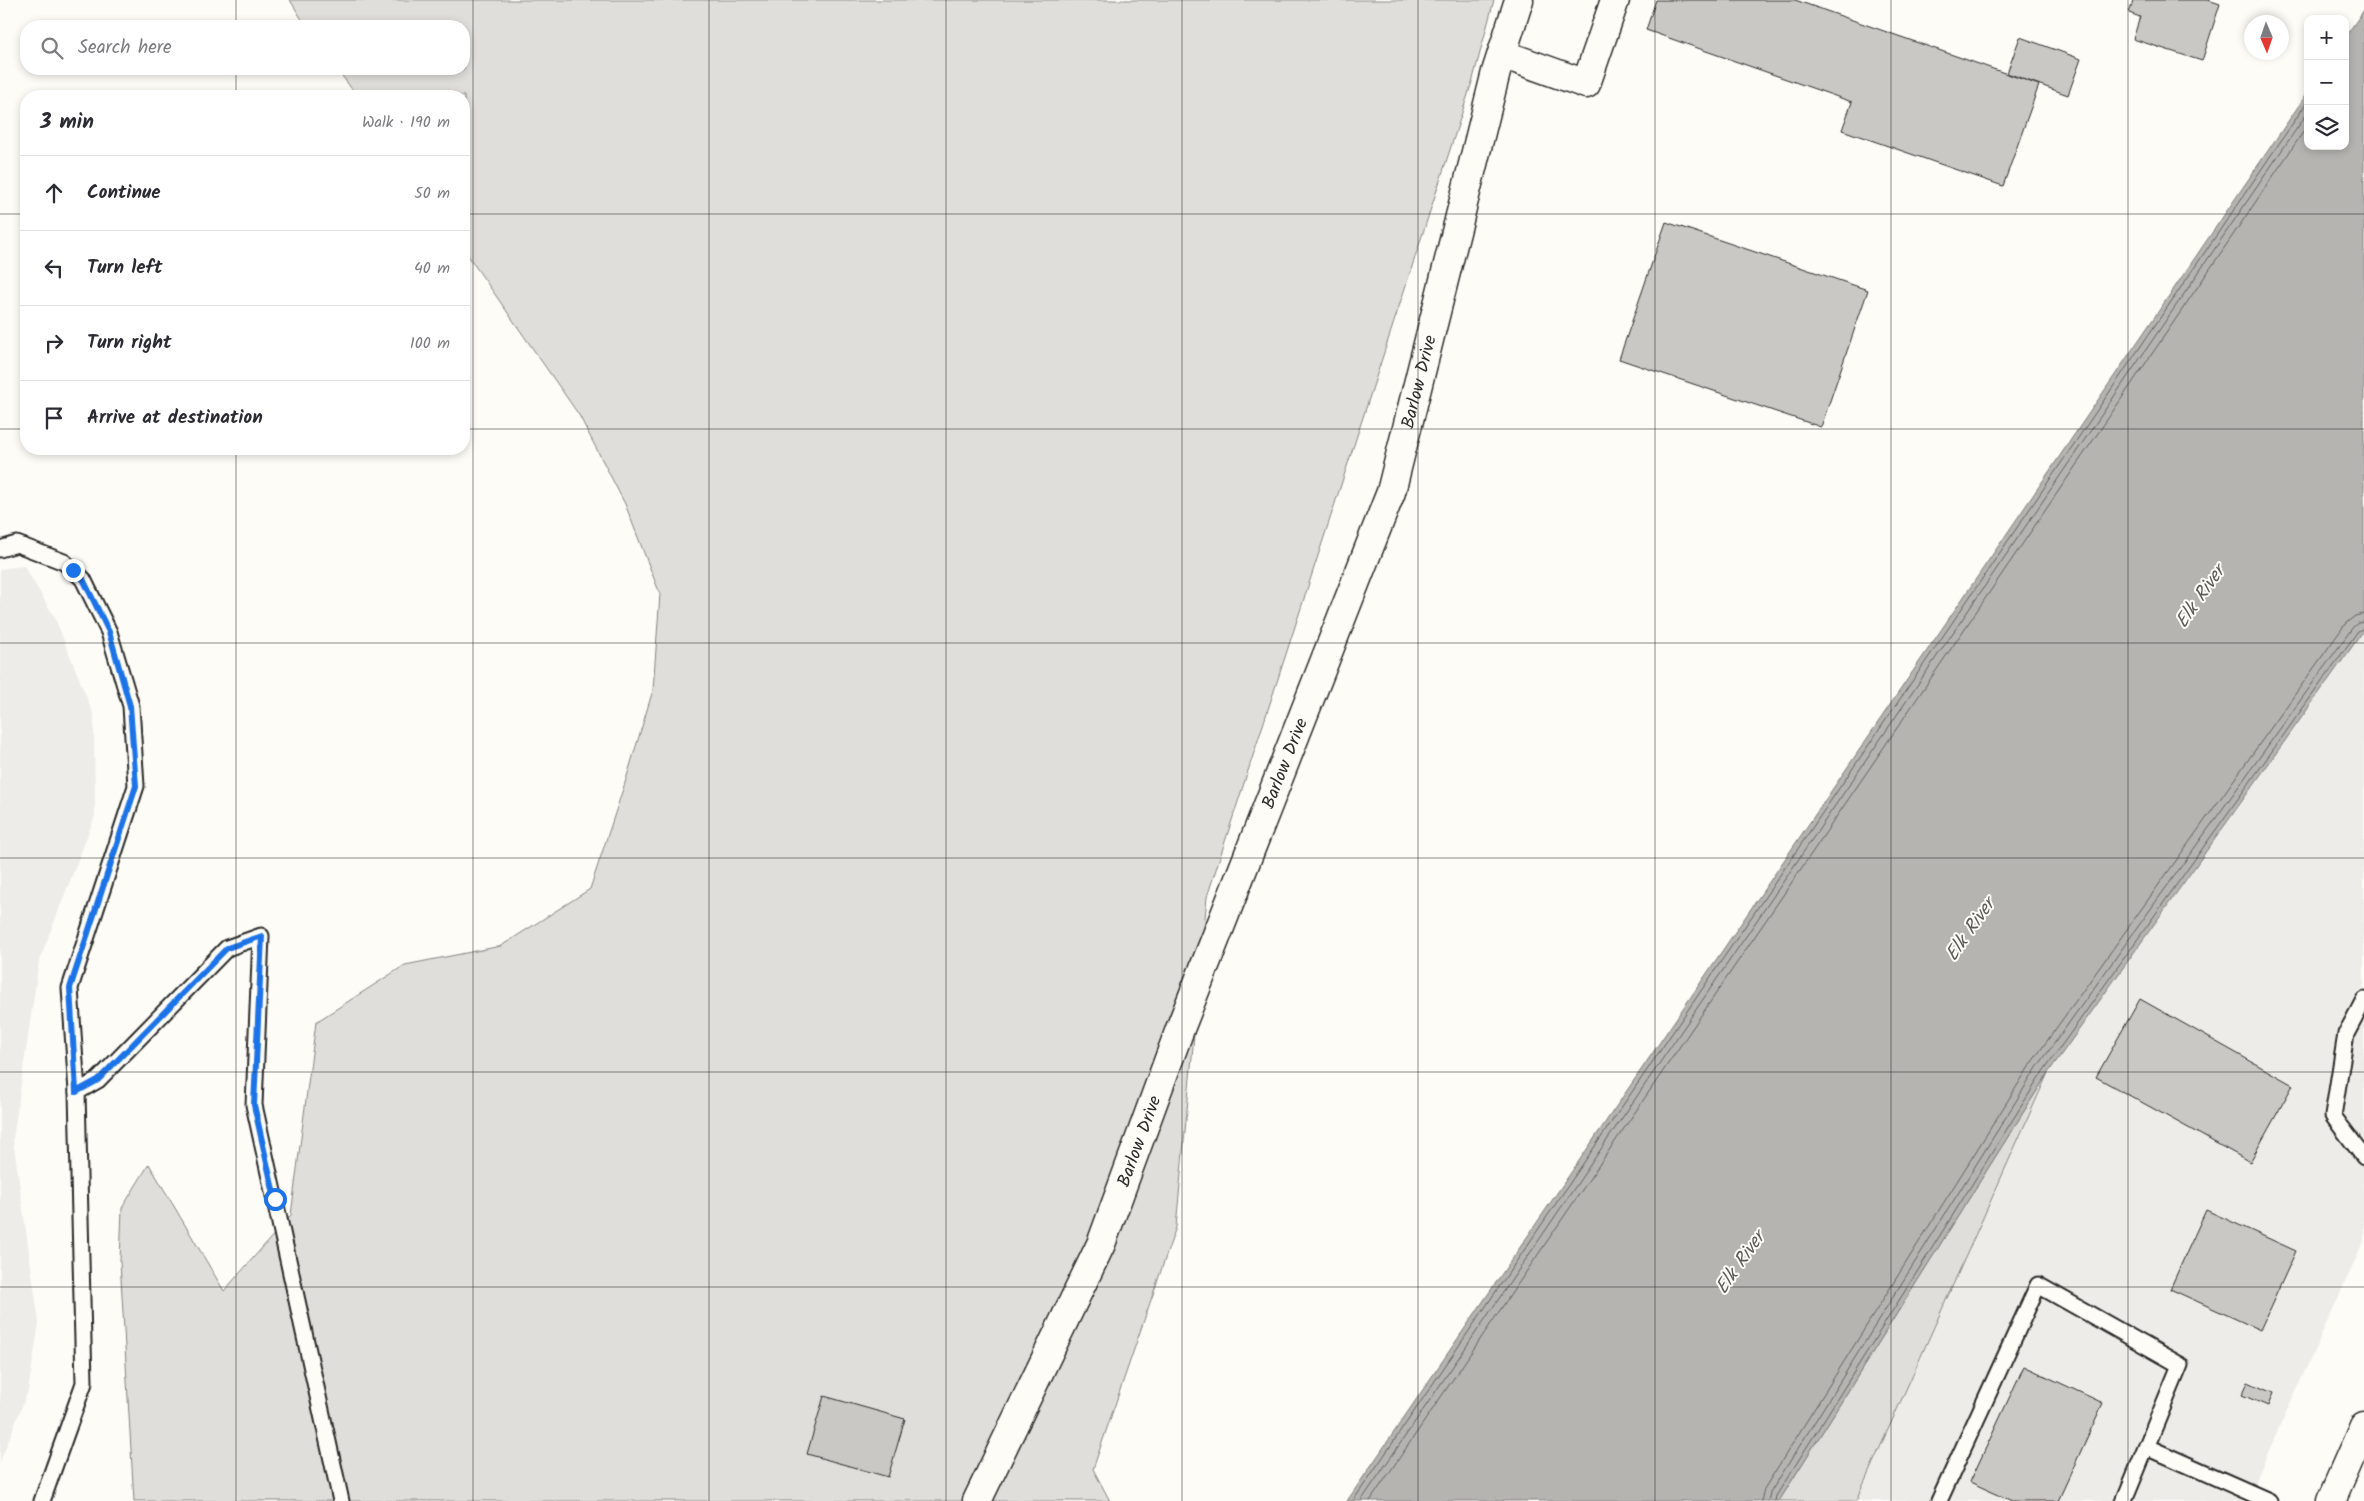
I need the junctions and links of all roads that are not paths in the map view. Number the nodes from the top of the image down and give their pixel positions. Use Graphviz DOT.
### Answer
graph roads {
  1 [pos="1519,0"];
  2 [pos="1615,0"];
  3 [pos="1502,54"];
  4 [pos="0,549"];
  5 [pos="2364,1000"];
  6 [pos="76,1092"];
  7 [pos="2364,1157"];
  8 [pos="2364,1426"];
  9 [pos="2147,1447"];
  10 [pos="42,1501"];
  11 [pos="341,1501"];
  12 [pos="977,1501"];
  13 [pos="1939,1501"];
  14 [pos="2124,1501"];
  15 [pos="2269,1501"];
  16 [pos="2332,1501"];
  1 -- 3 [label="street, Barlow Drive"];
  2 -- 3 [label="street"];
  3 -- 12 [label="street, Barlow Drive"];
  4 -- 6 [label="lane"];
  5 -- 7 [label="lane"];
  6 -- 10 [label="lane"];
  6 -- 11 [label="lane"];
  8 -- 16 [label="street"];
  9 -- 13 [label="lane"];
  9 -- 14 [label="lane"];
  9 -- 15 [label="lane"];
}
